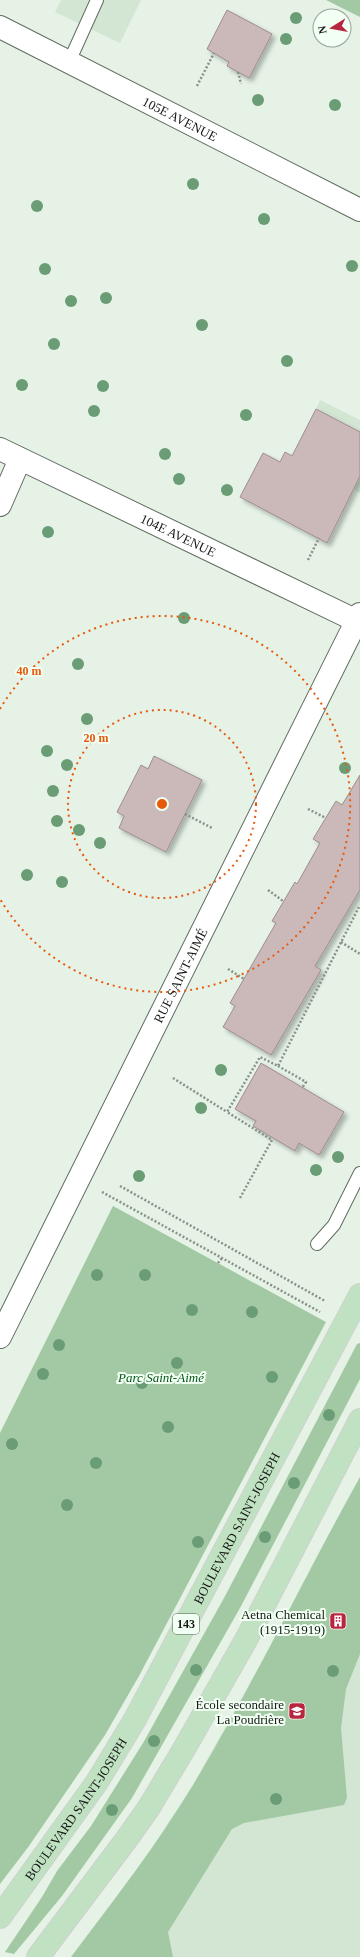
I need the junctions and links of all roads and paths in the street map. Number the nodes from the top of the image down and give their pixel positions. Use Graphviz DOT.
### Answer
graph roads {
  1 [pos="97,0"];
  2 [pos="0,27"];
  3 [pos="214,53"];
  4 [pos="68,62"];
  5 [pos="238,72"];
  6 [pos="241,84"];
  7 [pos="197,86"];
  8 [pos="360,210"];
  9 [pos="0,449"];
  10 [pos="20,459"];
  11 [pos="0,505"];
  12 [pos="319,538"];
  13 [pos="308,560"];
  14 [pos="358,617"];
  15 [pos="308,808"];
  16 [pos="185,814"];
  17 [pos="326,818"];
  18 [pos="212,828"];
  19 [pos="268,890"];
  20 [pos="283,901"];
  21 [pos="360,904"];
  22 [pos="341,942"];
  23 [pos="360,954"];
  24 [pos="228,969"];
  25 [pos="244,979"];
  26 [pos="278,1066"];
  27 [pos="173,1078"];
  28 [pos="302,1088"];
  29 [pos="227,1112"];
  30 [pos="360,1173"];
  31 [pos="120,1186"];
  32 [pos="240,1198"];
  33 [pos="113,1199"];
  34 [pos="317,1244"];
  35 [pos="222,1258"];
  36 [pos="218,1263"];
  37 [pos="360,1295"];
  38 [pos="330,1304"];
  39 [pos="326,1311"];
  40 [pos="0,1337"];
  41 [pos="360,1420"];
  42 [pos="0,1917"];
  43 [pos="38,1957"];
  1 -- 4 [label="lane"];
  2 -- 4 [label="street, 105E AVENUE"];
  3 -- 7 [label="path"];
  4 -- 8 [label="street, 105E AVENUE"];
  5 -- 6 [label="path"];
  9 -- 10 [label="street, 104E AVENUE"];
  10 -- 11 [label="street"];
  10 -- 14 [label="street, 104E AVENUE"];
  12 -- 13 [label="path"];
  14 -- 40 [label="street, RUE SAINT-AIMÉ"];
  15 -- 17 [label="path"];
  16 -- 18 [label="path"];
  19 -- 20 [label="path"];
  21 -- 22 [label="path"];
  22 -- 23 [label="path"];
  22 -- 26 [label="path"];
  24 -- 25 [label="path"];
  26 -- 28 [label="path"];
  26 -- 29 [label="path"];
  27 -- 29 [label="path"];
  29 -- 32 [label="path"];
  30 -- 34 [label="lane"];
  31 -- 38 [label="path"];
  33 -- 35 [label="path"];
  35 -- 36 [label="path"];
  35 -- 39 [label="path"];
  37 -- 42 [label="main road, BOULEVARD SAINT-JOSEPH / 143"];
  41 -- 43 [label="main road"];
}
